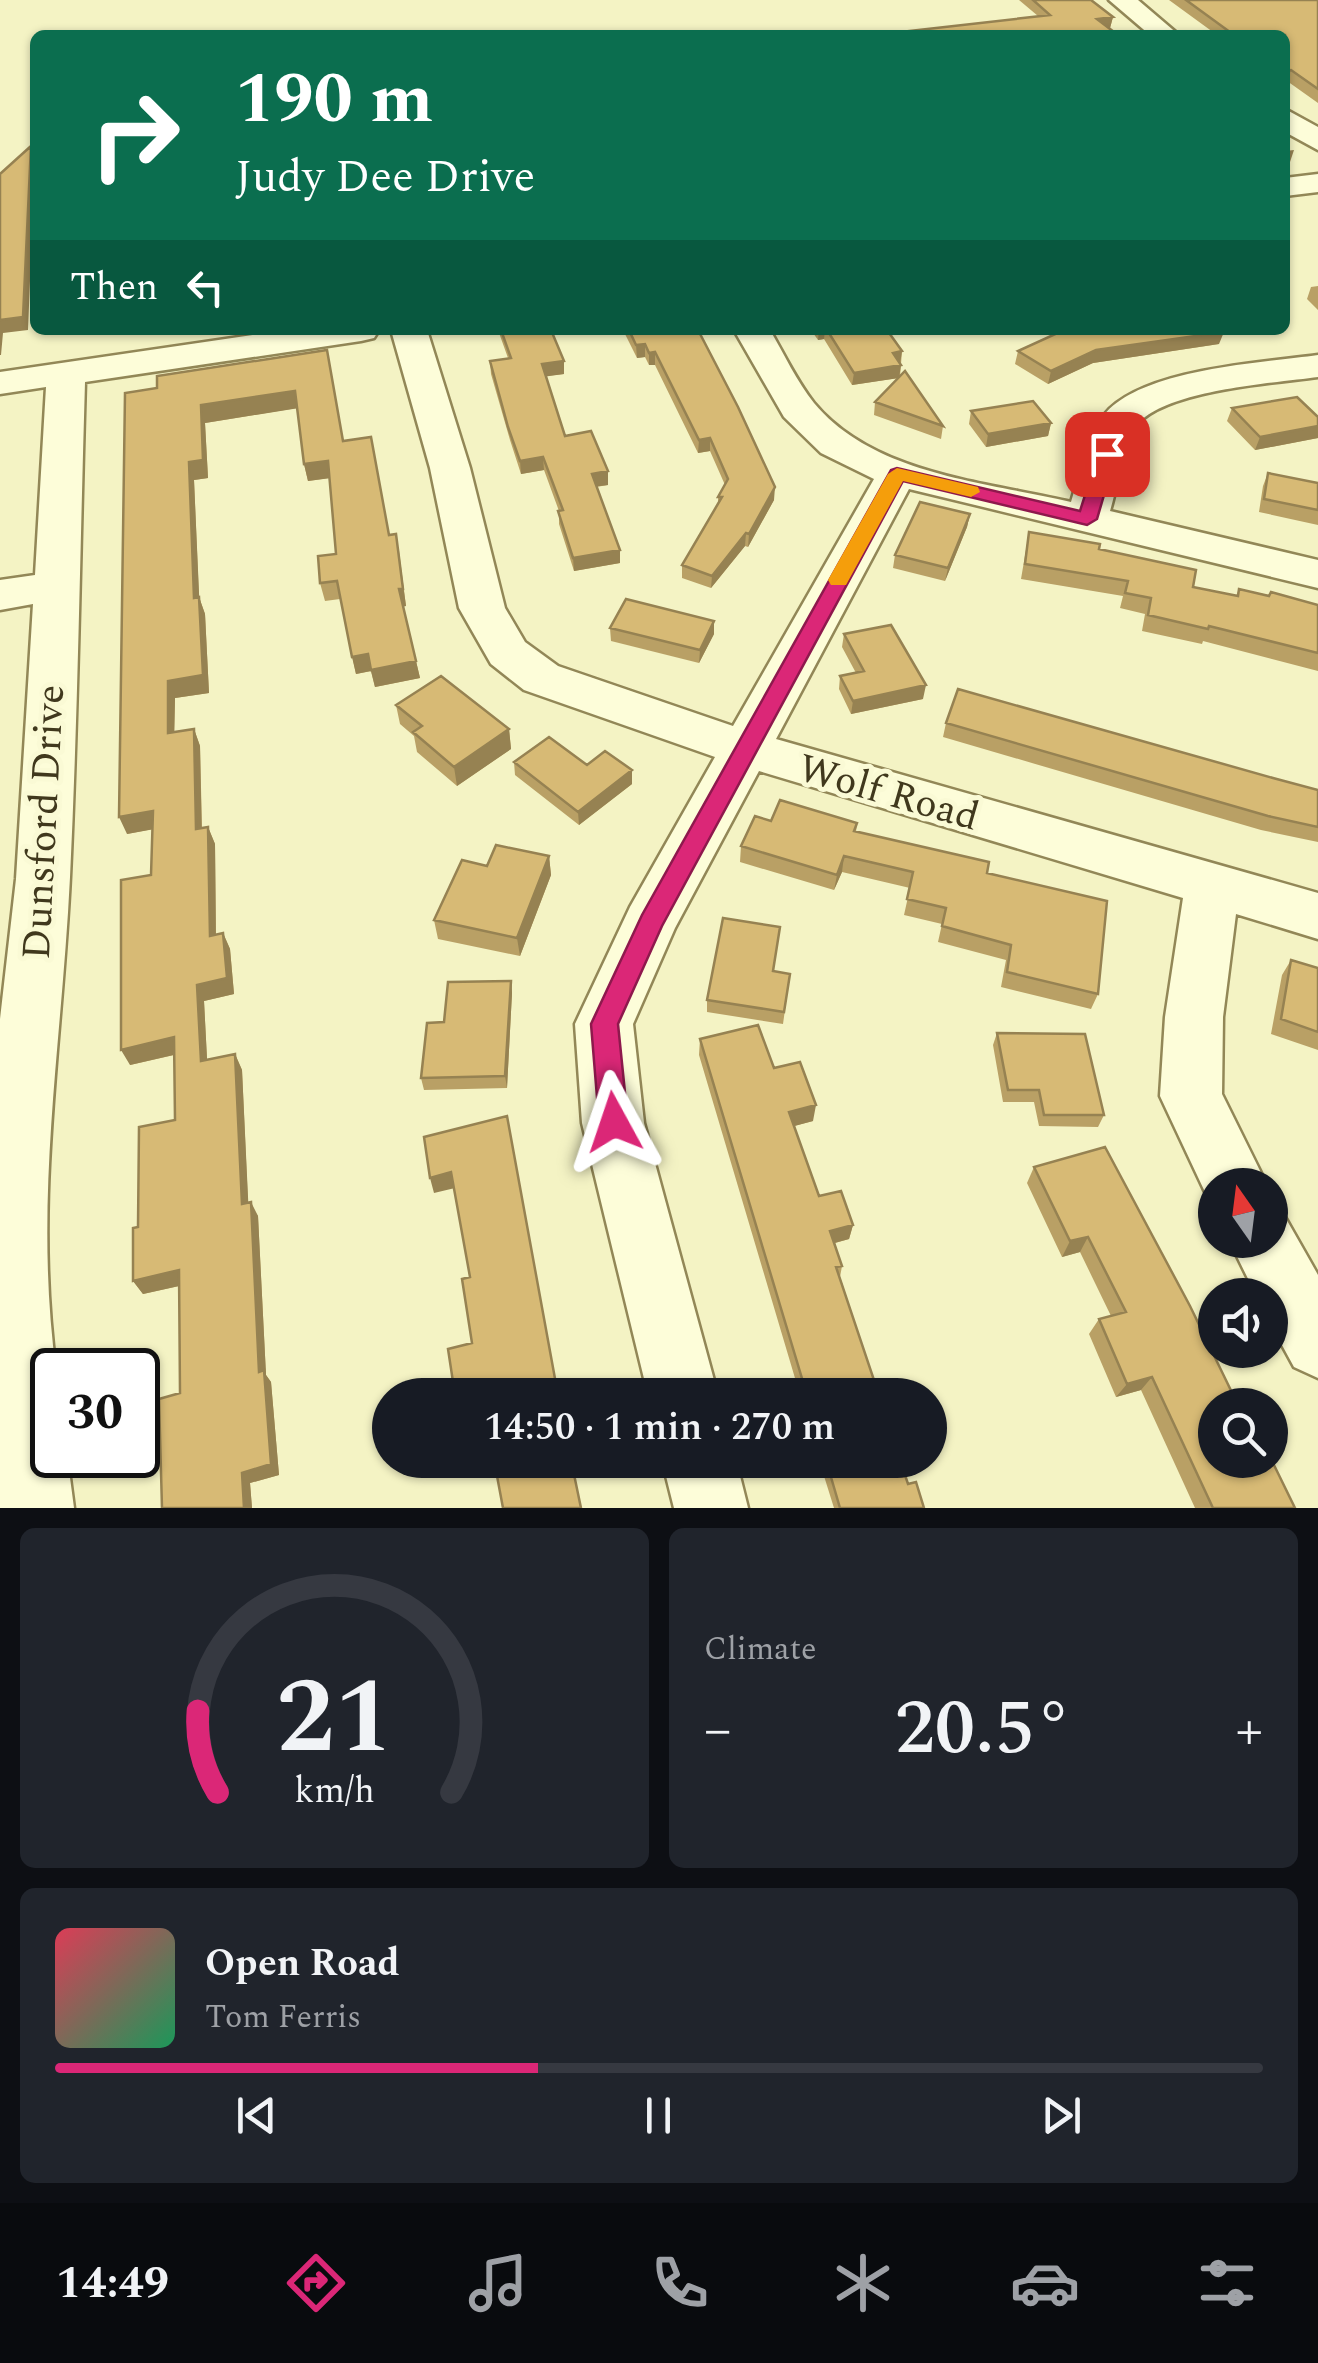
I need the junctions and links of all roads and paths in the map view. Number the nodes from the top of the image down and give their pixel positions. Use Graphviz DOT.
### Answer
graph roads {
  1 [pos="1122,0"];
  2 [pos="1160,30"];
  3 [pos="1290,121"];
  4 [pos="1318,141"];
  5 [pos="1318,182"];
  6 [pos="1290,186"];
  7 [pos="312,335"];
  8 [pos="410,335"];
  9 [pos="755,335"];
  10 [pos="83,358"];
  11 [pos="1318,366"];
  12 [pos="0,383"];
  13 [pos="897,474"];
  14 [pos="1087,519"];
  15 [pos="1318,574"];
  16 [pos="55,586"];
  17 [pos="0,595"];
  18 [pos="746,750"];
  19 [pos="21,884"];
  20 [pos="1212,884"];
  21 [pos="1318,916"];
  22 [pos="1226,1168"];
  23 [pos="1272,1258"];
  24 [pos="1318,1343"];
  25 [pos="678,1378"];
  26 [pos="704,1478"];
  27 [pos="36,1508"];
  28 [pos="711,1508"];
  1 -- 2 [label="street"];
  3 -- 4 [label="street"];
  5 -- 6 [label="street"];
  7 -- 10 [label="street"];
  8 -- 18 [label="street, Wolf Road"];
  9 -- 13 [label="street"];
  10 -- 12 [label="street"];
  10 -- 16 [label="street, Dunsford Drive"];
  11 -- 14 [label="street"];
  13 -- 14 [label="street"];
  13 -- 18 [label="street"];
  14 -- 15 [label="street"];
  16 -- 17 [label="street"];
  16 -- 19 [label="street, Dunsford Drive"];
  18 -- 20 [label="street, Wolf Road"];
  18 -- 25 [label="street"];
  19 -- 27 [label="street, Dunsford Drive"];
  20 -- 21 [label="street, Wolf Road"];
  20 -- 22 [label="street"];
  23 -- 24 [label="street"];
  26 -- 28 [label="street"];
}
